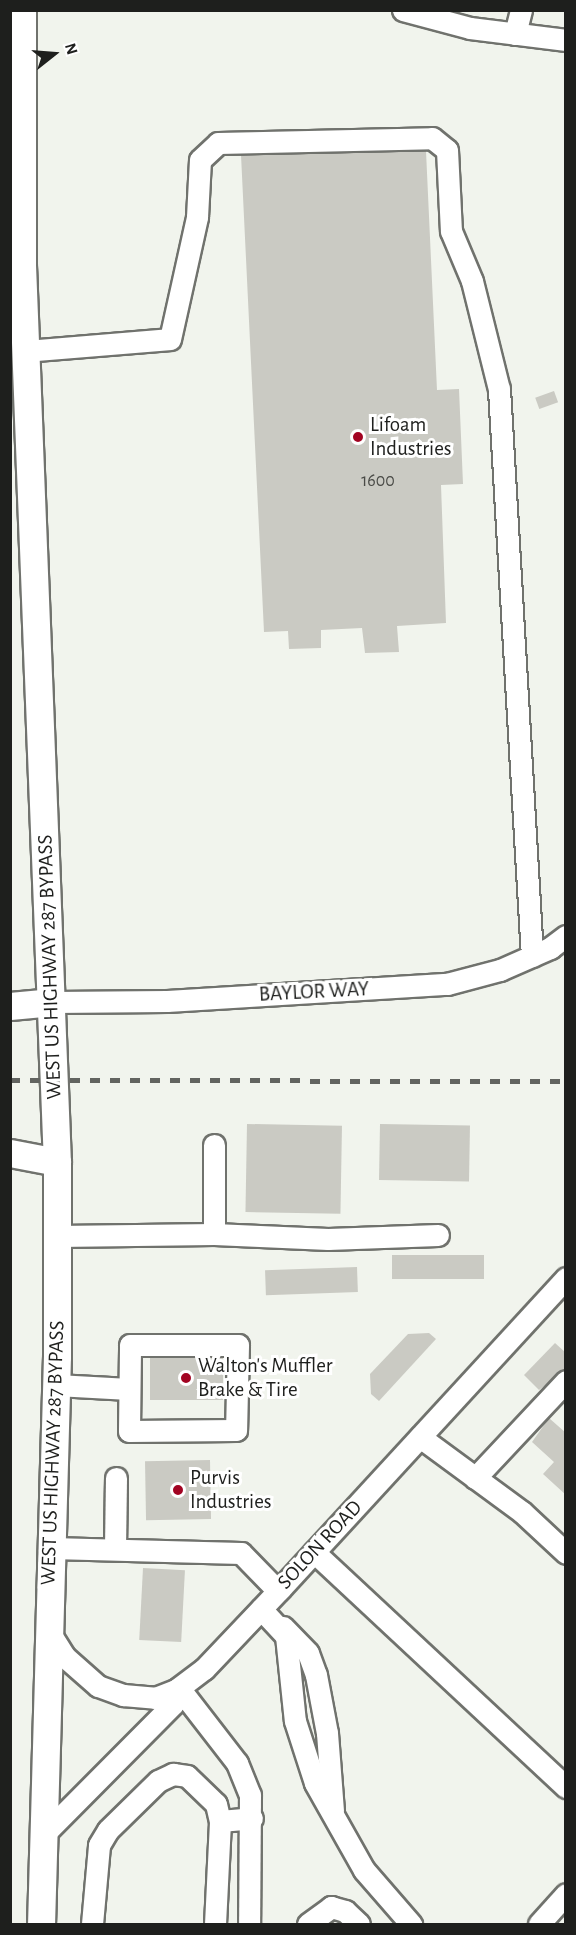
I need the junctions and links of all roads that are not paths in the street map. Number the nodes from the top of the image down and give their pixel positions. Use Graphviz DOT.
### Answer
graph roads {
  1 [pos="22,10"];
  2 [pos="403,10"];
  3 [pos="521,10"];
  4 [pos="443,16"];
  5 [pos="515,34"];
  6 [pos="566,40"];
  7 [pos="25,351"];
  8 [pos="566,936"];
  9 [pos="532,956"];
  10 [pos="53,1002"];
  11 [pos="10,1006"];
  12 [pos="214,1144"];
  13 [pos="10,1154"];
  14 [pos="57,1162"];
  15 [pos="214,1234"];
  16 [pos="438,1235"];
  17 [pos="57,1236"];
  18 [pos="566,1278"];
  19 [pos="566,1382"];
  20 [pos="56,1385"];
  21 [pos="129,1389"];
  22 [pos="420,1437"];
  23 [pos="116,1478"];
  24 [pos="475,1478"];
  25 [pos="51,1548"];
  26 [pos="115,1549"];
  27 [pos="314,1552"];
  28 [pos="566,1553"];
  29 [pos="278,1591"];
  30 [pos="261,1609"];
  31 [pos="278,1623"];
  32 [pos="48,1630"];
  33 [pos="179,1688"];
  34 [pos="566,1787"];
  35 [pos="252,1818"];
  36 [pos="334,1820"];
  37 [pos="220,1821"];
  38 [pos="44,1834"];
  39 [pos="566,1894"];
  40 [pos="41,1924"];
  41 [pos="93,1924"];
  42 [pos="215,1924"];
  43 [pos="249,1924"];
  44 [pos="308,1924"];
  45 [pos="359,1924"];
  46 [pos="411,1924"];
  47 [pos="539,1924"];
  1 -- 7 [label="main road, WEST US HIGHWAY 287 BYPASS"];
  2 -- 4 [label="street"];
  3 -- 5 [label="street"];
  4 -- 5 [label="street"];
  5 -- 6 [label="street"];
  7 -- 9 [label="street"];
  7 -- 10 [label="main road, WEST US HIGHWAY 287 BYPASS"];
  8 -- 9 [label="street, BAYLOR WAY"];
  9 -- 10 [label="street, BAYLOR WAY"];
  10 -- 11 [label="main road"];
  10 -- 14 [label="main road, WEST US HIGHWAY 287 BYPASS"];
  12 -- 15 [label="street"];
  13 -- 14 [label="main road"];
  14 -- 17 [label="main road, WEST US HIGHWAY 287 BYPASS"];
  15 -- 16 [label="street"];
  15 -- 17 [label="street"];
  17 -- 20 [label="main road, WEST US HIGHWAY 287 BYPASS"];
  18 -- 22 [label="street, SOLON ROAD"];
  19 -- 24 [label="street"];
  20 -- 21 [label="street"];
  20 -- 25 [label="main road, WEST US HIGHWAY 287 BYPASS"];
  21 -- 21 [label="street"];
  22 -- 24 [label="street"];
  22 -- 27 [label="street, SOLON ROAD"];
  23 -- 26 [label="street"];
  24 -- 28 [label="street"];
  25 -- 26 [label="street"];
  25 -- 32 [label="main road, WEST US HIGHWAY 287 BYPASS"];
  26 -- 29 [label="street"];
  27 -- 29 [label="street, SOLON ROAD"];
  27 -- 34 [label="street"];
  29 -- 30 [label="street, SOLON ROAD"];
  30 -- 31 [label="street"];
  30 -- 33 [label="street, SOLON ROAD"];
  31 -- 36 [label="street"];
  31 -- 36 [label="street"];
  32 -- 33 [label="street, SOLON ROAD"];
  32 -- 38 [label="main road, WEST US HIGHWAY 287 BYPASS"];
  33 -- 35 [label="street"];
  33 -- 38 [label="street"];
  35 -- 37 [label="street"];
  35 -- 43 [label="street"];
  36 -- 46 [label="street"];
  37 -- 41 [label="street"];
  37 -- 42 [label="street"];
  38 -- 40 [label="main road, WEST US HIGHWAY 287 BYPASS"];
  39 -- 47 [label="street"];
  44 -- 45 [label="street"];
}
